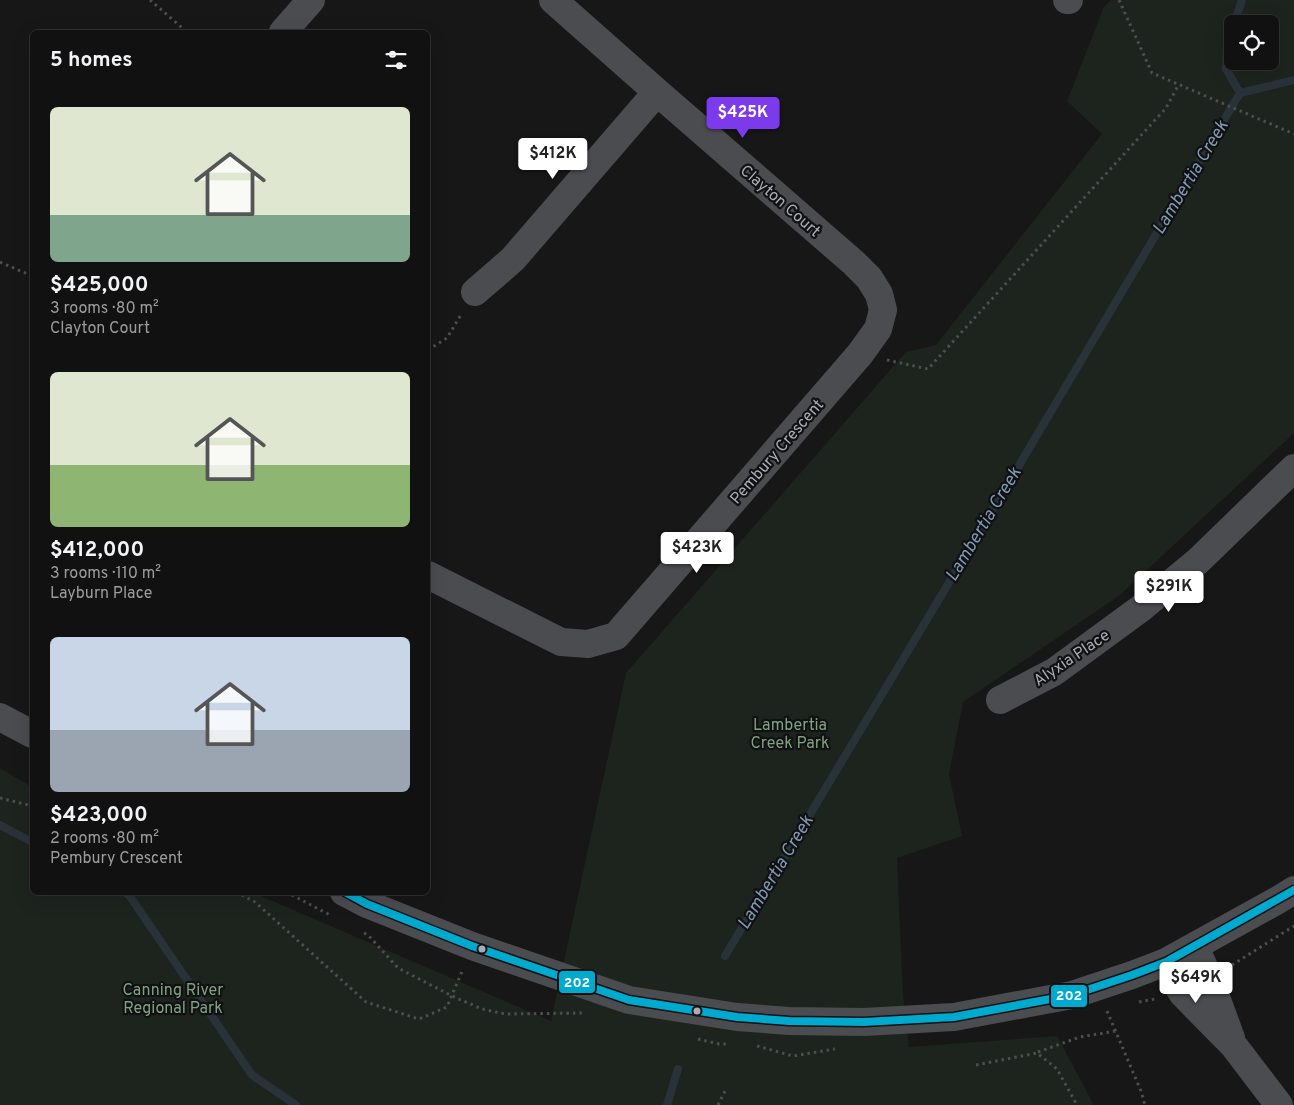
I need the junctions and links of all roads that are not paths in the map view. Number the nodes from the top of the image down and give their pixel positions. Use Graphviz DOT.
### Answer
graph roads {
  1 [pos="311,0"];
  2 [pos="553,0"];
  3 [pos="285,30"];
  4 [pos="657,92"];
  5 [pos="474,292"];
  6 [pos="883,310"];
  7 [pos="1294,468"];
  8 [pos="430,576"];
  9 [pos="1000,700"];
  10 [pos="0,717"];
  11 [pos="30,733"];
  12 [pos="1294,890"];
  13 [pos="350,895"];
  14 [pos="1195,947"];
  15 [pos="1166,962"];
  16 [pos="1234,1046"];
  17 [pos="1278,1105"];
  1 -- 3 [label="street"];
  2 -- 4 [label="street, Clayton Court"];
  4 -- 5 [label="street"];
  4 -- 6 [label="street, Clayton Court"];
  6 -- 8 [label="street, Pembury Crescent"];
  7 -- 9 [label="street, Alyxia Place"];
  10 -- 11 [label="street"];
  12 -- 14 [label="street"];
  13 -- 15 [label="street"];
  14 -- 15 [label="street"];
  14 -- 16 [label="street"];
  15 -- 16 [label="street"];
  16 -- 17 [label="street"];
}
